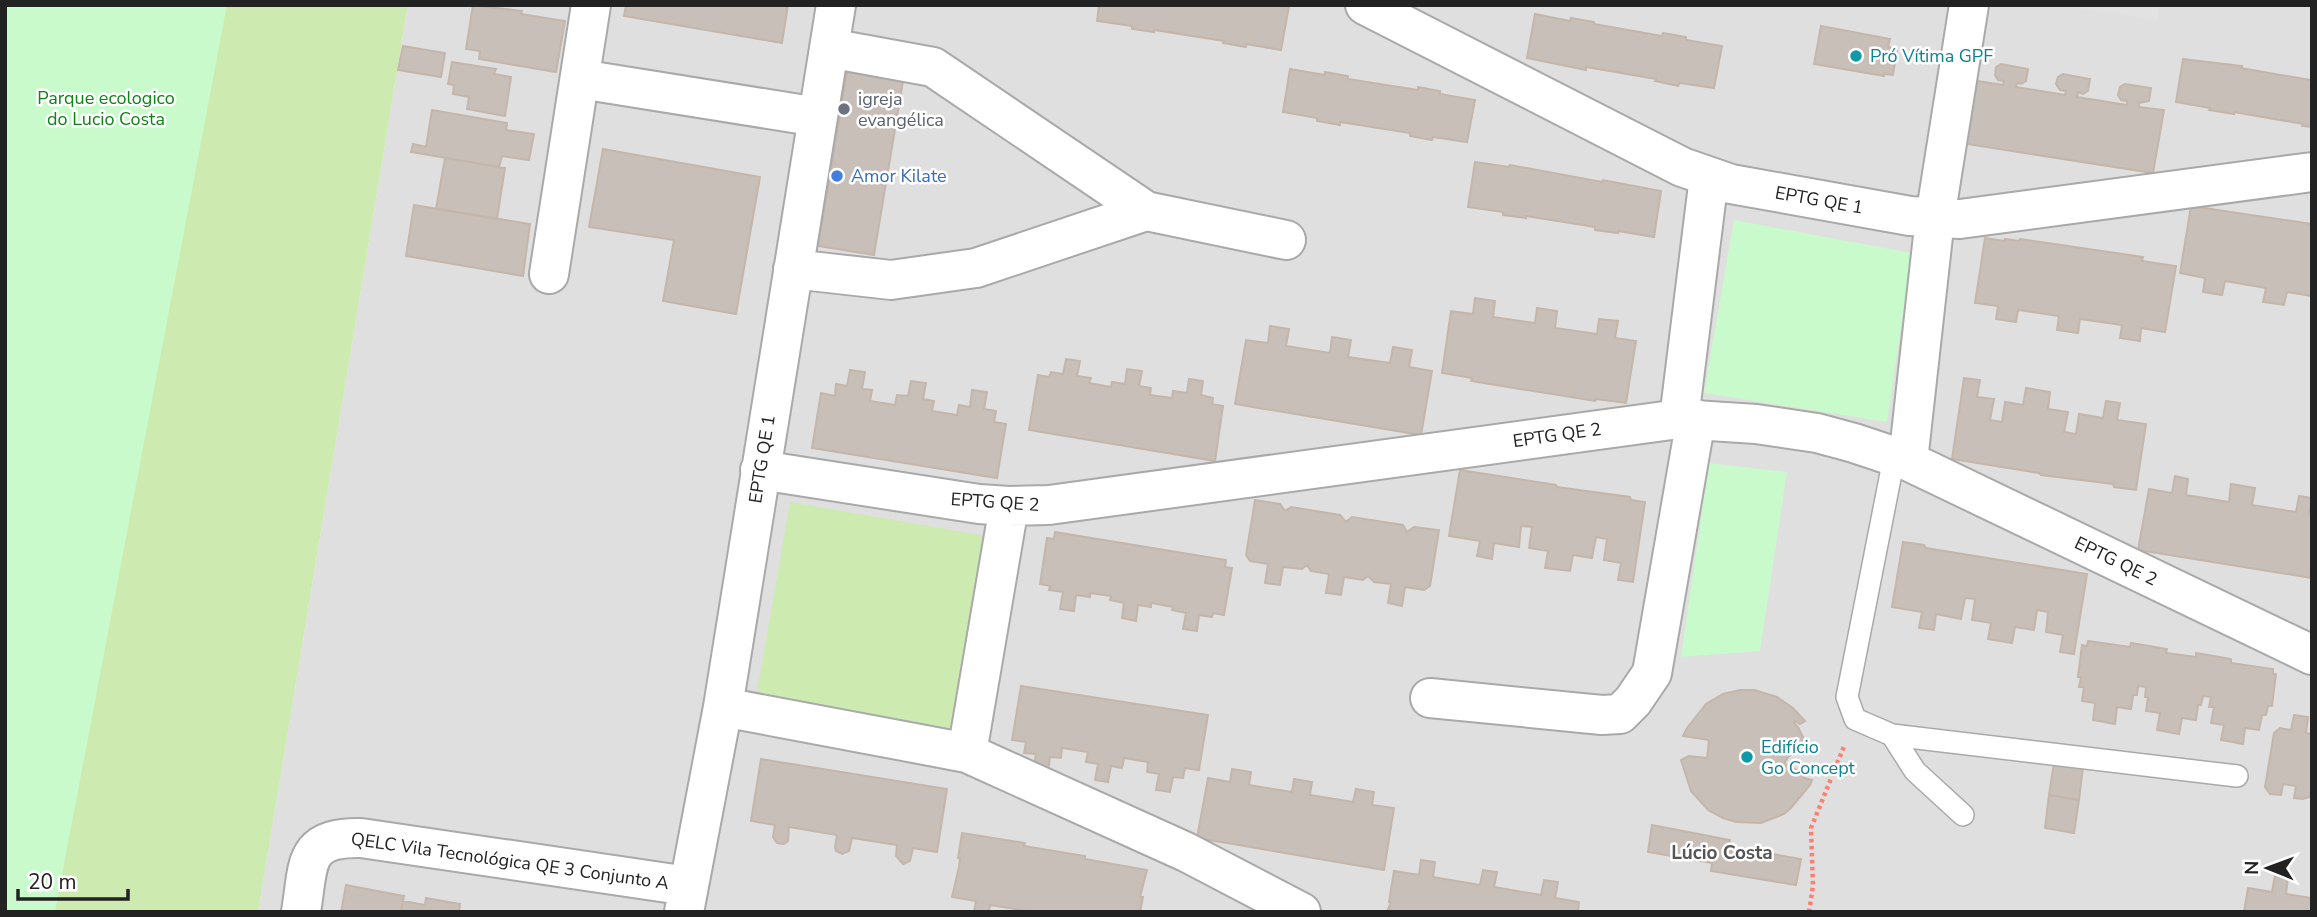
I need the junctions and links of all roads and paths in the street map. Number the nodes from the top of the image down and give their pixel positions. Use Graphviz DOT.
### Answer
graph roads {
  1 [pos="591,5"];
  2 [pos="836,5"];
  3 [pos="1365,5"];
  4 [pos="1969,5"];
  5 [pos="829,48"];
  6 [pos="580,79"];
  7 [pos="818,117"];
  8 [pos="2312,172"];
  9 [pos="1709,177"];
  10 [pos="1146,211"];
  11 [pos="1935,218"];
  12 [pos="1286,240"];
  13 [pos="793,269"];
  14 [pos="549,274"];
  15 [pos="1688,419"];
  16 [pos="1901,460"];
  17 [pos="760,470"];
  18 [pos="1009,506"];
  19 [pos="2312,655"];
  20 [pos="1430,698"];
  21 [pos="723,707"];
  22 [pos="1855,719"];
  23 [pos="1892,735"];
  24 [pos="967,753"];
  25 [pos="2237,776"];
  26 [pos="1963,816"];
  27 [pos="688,905"];
  28 [pos="301,912"];
  29 [pos="1301,912"];
  30 [pos="1809,912"];
  1 -- 6 [label="street"];
  2 -- 5 [label="street, EPTG QE 1"];
  3 -- 9 [label="street, EPTG QE 1"];
  4 -- 11 [label="street"];
  5 -- 7 [label="street, EPTG QE 1"];
  5 -- 10 [label="street"];
  6 -- 7 [label="street"];
  6 -- 14 [label="street"];
  7 -- 13 [label="street, EPTG QE 1"];
  8 -- 11 [label="street, EPTG QE 1"];
  9 -- 11 [label="street, EPTG QE 1"];
  9 -- 15 [label="street"];
  10 -- 12 [label="street"];
  10 -- 13 [label="street"];
  11 -- 16 [label="street"];
  13 -- 17 [label="street, EPTG QE 1"];
  15 -- 16 [label="street, EPTG QE 2"];
  15 -- 18 [label="street, EPTG QE 2"];
  15 -- 20 [label="street"];
  16 -- 19 [label="street, EPTG QE 2"];
  16 -- 22 [label="lane"];
  17 -- 18 [label="street, EPTG QE 2"];
  17 -- 21 [label="street, EPTG QE 1"];
  18 -- 24 [label="street"];
  21 -- 24 [label="street"];
  21 -- 27 [label="street, EPTG QE 1"];
  22 -- 23 [label="lane"];
  22 -- 30 [label="path"];
  23 -- 25 [label="lane"];
  23 -- 26 [label="lane"];
  24 -- 29 [label="street"];
  27 -- 28 [label="street, QELC Vila Tecnológica QE 3 Conjunto A"];
}
